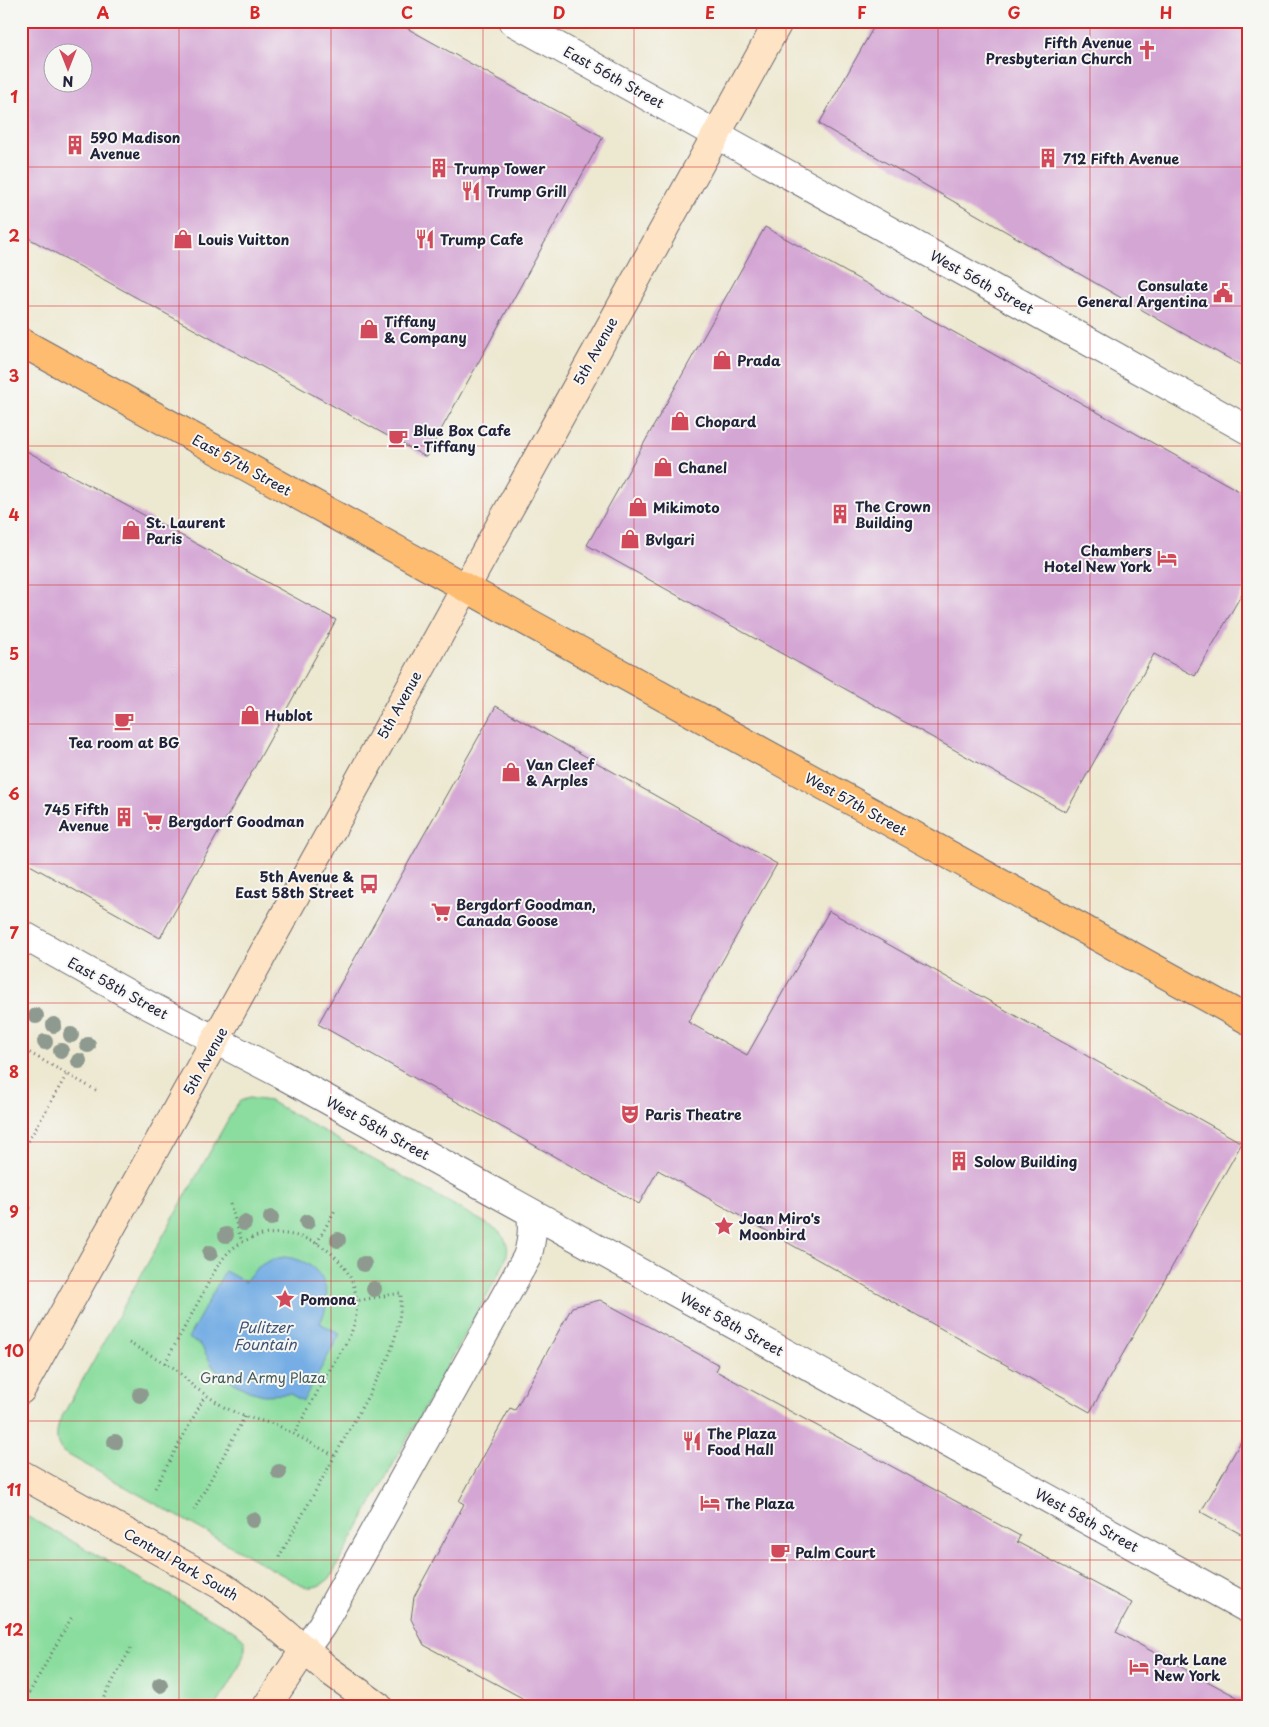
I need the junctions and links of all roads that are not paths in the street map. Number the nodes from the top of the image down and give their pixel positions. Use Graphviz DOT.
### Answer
graph roads {
  1 [pos="512,21"];
  2 [pos="779,21"];
  3 [pos="716,134"];
  4 [pos="21,342"];
  5 [pos="1248,430"];
  6 [pos="464,587"];
  7 [pos="21,934"];
  8 [pos="1248,1020"];
  9 [pos="216,1041"];
  10 [pos="531,1214"];
  11 [pos="21,1390"];
  12 [pos="21,1474"];
  13 [pos="1248,1609"];
  14 [pos="305,1649"];
  15 [pos="267,1706"];
  16 [pos="378,1706"];
  1 -- 3 [label="street, East 56th Street"];
  2 -- 3 [label="main road, 5th Avenue"];
  3 -- 5 [label="street, West 56th Street"];
  3 -- 6 [label="main road, 5th Avenue"];
  4 -- 6 [label="main road, East 57th Street"];
  6 -- 8 [label="main road, West 57th Street"];
  6 -- 9 [label="main road, 5th Avenue"];
  7 -- 9 [label="street, East 58th Street"];
  9 -- 10 [label="street, West 58th Street"];
  9 -- 11 [label="main road, 5th Avenue"];
  10 -- 13 [label="street, West 58th Street"];
  10 -- 14 [label="street"];
  12 -- 14 [label="main road, Central Park South"];
  14 -- 15 [label="main road"];
  14 -- 16 [label="main road, Central Park South"];
}
